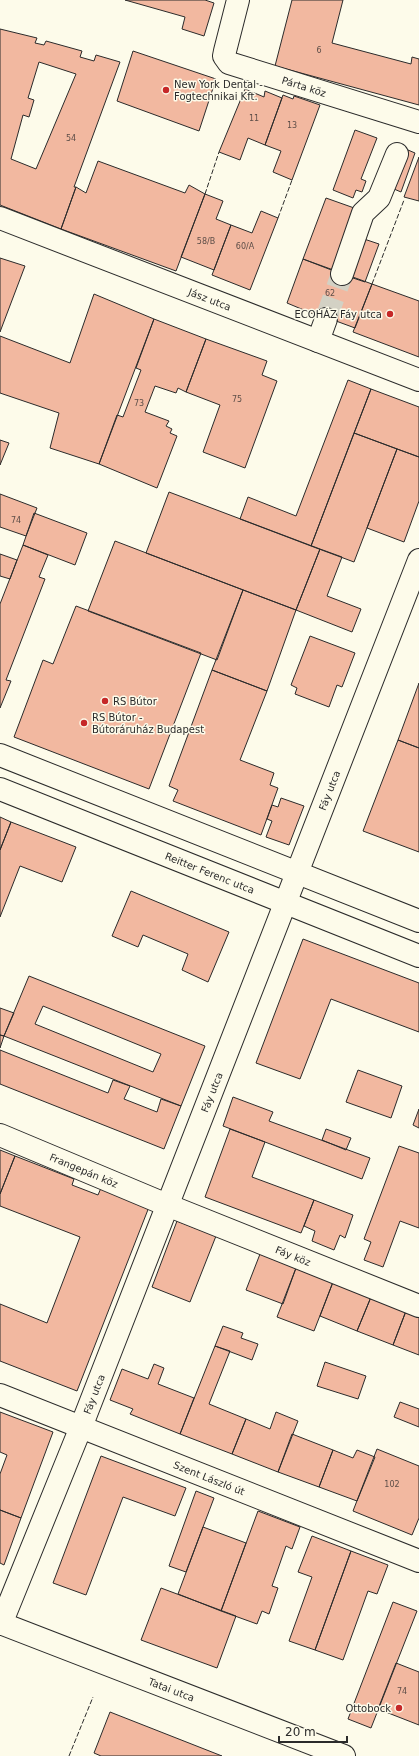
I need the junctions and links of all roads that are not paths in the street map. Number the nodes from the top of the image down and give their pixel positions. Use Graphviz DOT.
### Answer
graph roads {
  1 [pos="238,0"];
  2 [pos="419,122"];
  3 [pos="397,154"];
  4 [pos="0,218"];
  5 [pos="342,274"];
  6 [pos="326,319"];
  7 [pos="318,341"];
  8 [pos="419,380"];
  9 [pos="419,560"];
  10 [pos="0,755"];
  11 [pos="0,789"];
  12 [pos="298,872"];
  13 [pos="286,903"];
  14 [pos="419,921"];
  15 [pos="419,956"];
  16 [pos="0,1135"];
  17 [pos="167,1205"];
  18 [pos="419,1306"];
  19 [pos="0,1396"];
  20 [pos="80,1427"];
  21 [pos="419,1561"];
  22 [pos="1,1623"];
  23 [pos="344,1756"];
  1 -- 2 [label="street, Párta köz"];
  3 -- 5 [label="street"];
  4 -- 7 [label="street, Jász utca"];
  6 -- 7 [label="street"];
  7 -- 8 [label="street, Jász utca"];
  9 -- 12 [label="street, Fáy utca"];
  10 -- 12 [label="street"];
  11 -- 13 [label="street, Reitter Ferenc utca"];
  12 -- 13 [label="street, Fáy utca"];
  12 -- 14 [label="street"];
  13 -- 15 [label="street, Reitter Ferenc utca"];
  13 -- 17 [label="street, Fáy utca"];
  16 -- 17 [label="street, Frangepán köz"];
  17 -- 18 [label="street, Fáy köz"];
  17 -- 20 [label="street, Fáy utca"];
  19 -- 20 [label="street, Szent László út"];
  20 -- 21 [label="street, Szent László út"];
  20 -- 22 [label="street, Fáy utca"];
  22 -- 23 [label="street, Tatai utca"];
}
